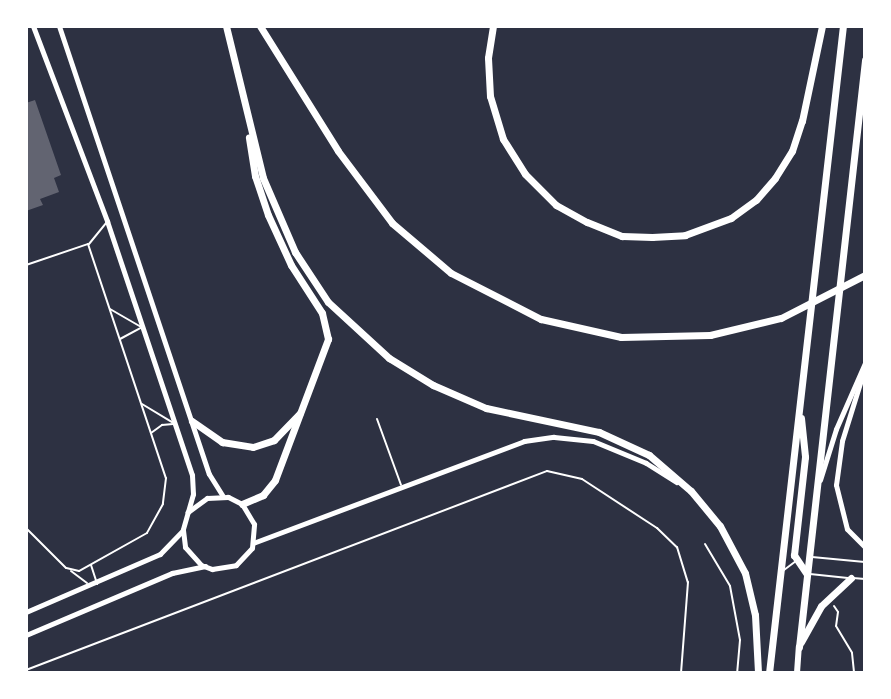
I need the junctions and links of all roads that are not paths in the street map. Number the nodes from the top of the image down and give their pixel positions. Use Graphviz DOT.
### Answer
graph roads {
  1 [pos="33,26"];
  2 [pos="59,26"];
  3 [pos="226,26"];
  4 [pos="260,26"];
  5 [pos="494,26"];
  6 [pos="822,26"];
  7 [pos="843,26"];
  8 [pos="865,60"];
  9 [pos="864,77"];
  10 [pos="862,104"];
  11 [pos="250,124"];
  12 [pos="108,221"];
  13 [pos="88,244"];
  14 [pos="26,265"];
  15 [pos="865,275"];
  16 [pos="110,309"];
  17 [pos="143,328"];
  18 [pos="120,339"];
  19 [pos="865,363"];
  20 [pos="865,368"];
  21 [pos="141,403"];
  22 [pos="305,407"];
  23 [pos="799,413"];
  24 [pos="377,419"];
  25 [pos="192,421"];
  26 [pos="176,425"];
  27 [pos="151,433"];
  28 [pos="401,485"];
  29 [pos="691,491"];
  30 [pos="224,496"];
  31 [pos="242,504"];
  32 [pos="812,510"];
  33 [pos="188,512"];
  34 [pos="26,528"];
  35 [pos="183,530"];
  36 [pos="253,543"];
  37 [pos="865,547"];
  38 [pos="807,557"];
  39 [pos="795,561"];
  40 [pos="865,562"];
  41 [pos="91,565"];
  42 [pos="205,566"];
  43 [pos="69,570"];
  44 [pos="806,573"];
  45 [pos="779,574"];
  46 [pos="851,578"];
  47 [pos="865,579"];
  48 [pos="94,586"];
  49 [pos="26,612"];
  50 [pos="26,635"];
  51 [pos="799,647"];
  52 [pos="26,670"];
  53 [pos="681,673"];
  54 [pos="758,673"];
  55 [pos="769,673"];
  56 [pos="797,673"];
  1 -- 12 [label="street"];
  2 -- 25 [label="street"];
  3 -- 11 [label="highway"];
  4 -- 15 [label="highway"];
  5 -- 6 [label="highway"];
  7 -- 23 [label="highway"];
  8 -- 9 [label="highway"];
  9 -- 10 [label="highway"];
  10 -- 32 [label="highway"];
  11 -- 22 [label="highway"];
  11 -- 29 [label="highway"];
  12 -- 13 [label="lane"];
  12 -- 17 [label="street"];
  13 -- 14 [label="lane"];
  13 -- 16 [label="lane"];
  16 -- 17 [label="lane"];
  16 -- 18 [label="lane"];
  17 -- 18 [label="lane"];
  17 -- 26 [label="street"];
  18 -- 21 [label="lane"];
  19 -- 32 [label="street"];
  20 -- 37 [label="street"];
  21 -- 26 [label="lane"];
  21 -- 27 [label="lane"];
  22 -- 25 [label="highway"];
  22 -- 31 [label="highway"];
  23 -- 39 [label="highway"];
  23 -- 45 [label="highway"];
  24 -- 28 [label="lane"];
  25 -- 30 [label="street"];
  26 -- 27 [label="lane"];
  26 -- 33 [label="street"];
  27 -- 41 [label="lane"];
  28 -- 29 [label="street"];
  28 -- 36 [label="street"];
  29 -- 54 [label="highway"];
  30 -- 31 [label="street"];
  30 -- 33 [label="street"];
  31 -- 36 [label="street"];
  32 -- 38 [label="highway"];
  33 -- 35 [label="street"];
  34 -- 43 [label="lane"];
  35 -- 42 [label="street"];
  35 -- 48 [label="street"];
  36 -- 42 [label="street"];
  38 -- 39 [label="lane"];
  38 -- 40 [label="lane"];
  38 -- 44 [label="highway"];
  39 -- 44 [label="highway"];
  39 -- 45 [label="lane"];
  41 -- 43 [label="lane"];
  41 -- 48 [label="lane"];
  42 -- 50 [label="street"];
  43 -- 48 [label="lane"];
  44 -- 46 [label="lane"];
  44 -- 51 [label="highway"];
  45 -- 55 [label="highway"];
  46 -- 47 [label="lane"];
  46 -- 51 [label="highway"];
  48 -- 49 [label="street"];
  51 -- 56 [label="main road"];
  52 -- 53 [label="lane"];
}
